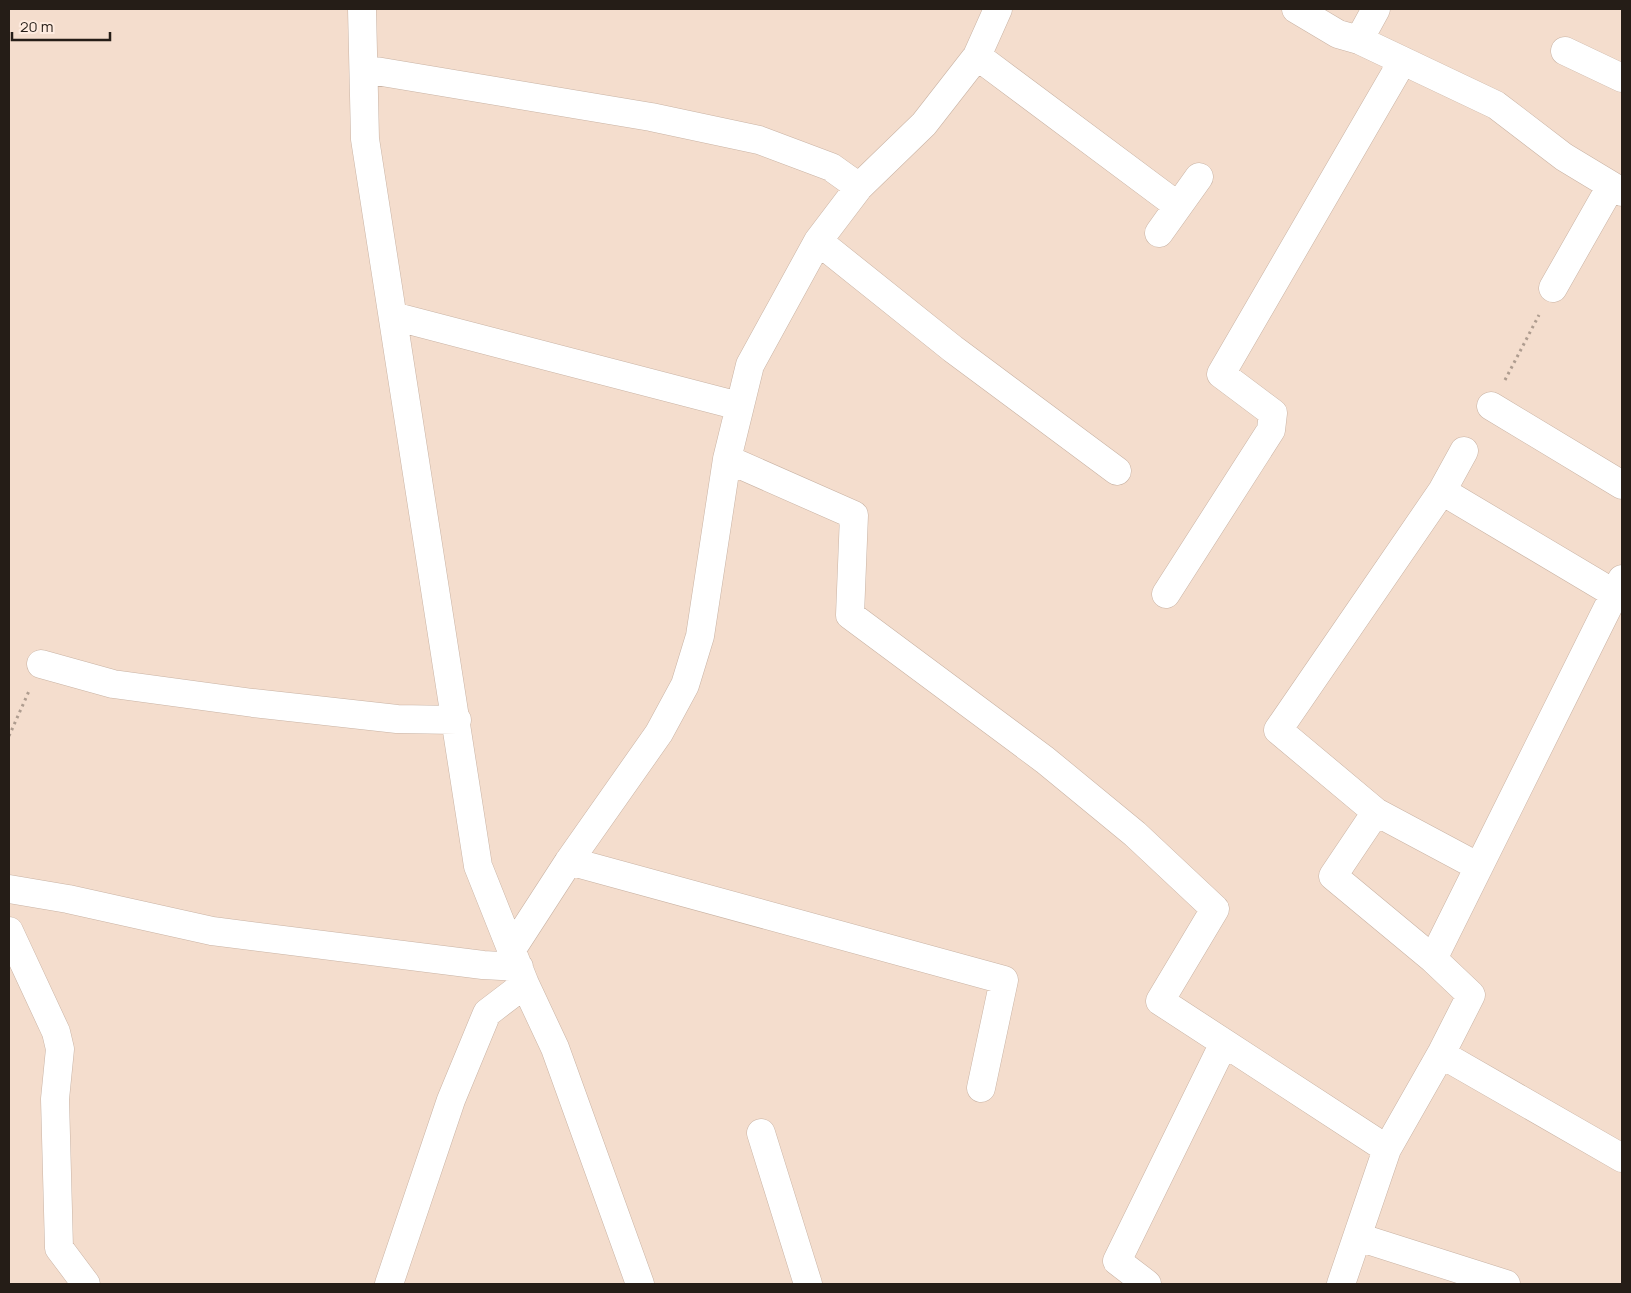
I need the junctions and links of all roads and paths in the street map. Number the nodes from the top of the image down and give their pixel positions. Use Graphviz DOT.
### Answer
graph roads {
  1 [pos="362,9"];
  2 [pos="998,9"];
  3 [pos="1296,9"];
  4 [pos="1376,9"];
  5 [pos="1359,40"];
  6 [pos="1565,51"];
  7 [pos="978,56"];
  8 [pos="1402,62"];
  9 [pos="364,68"];
  10 [pos="1622,78"];
  11 [pos="1199,177"];
  12 [pos="859,187"];
  13 [pos="1617,189"];
  14 [pos="1178,206"];
  15 [pos="1159,233"];
  16 [pos="818,241"];
  17 [pos="1553,288"];
  18 [pos="393,316"];
  19 [pos="739,406"];
  20 [pos="1491,406"];
  21 [pos="1464,451"];
  22 [pos="727,459"];
  23 [pos="1117,471"];
  24 [pos="1622,486"];
  25 [pos="1442,491"];
  26 [pos="1619,587"];
  27 [pos="1166,594"];
  28 [pos="41,664"];
  29 [pos="456,720"];
  30 [pos="9,736"];
  31 [pos="1376,812"];
  32 [pos="569,861"];
  33 [pos="1479,867"];
  34 [pos="9,889"];
  35 [pos="9,931"];
  36 [pos="1433,959"];
  37 [pos="519,967"];
  38 [pos="1224,1043"];
  39 [pos="1441,1054"];
  40 [pos="982,1088"];
  41 [pos="762,1133"];
  42 [pos="1387,1150"];
  43 [pos="1622,1158"];
  44 [pos="1358,1236"];
  45 [pos="86,1284"];
  46 [pos="389,1284"];
  47 [pos="640,1284"];
  48 [pos="808,1284"];
  49 [pos="1147,1284"];
  50 [pos="1341,1284"];
  51 [pos="1506,1284"];
  1 -- 9 [label="street"];
  2 -- 7 [label="street"];
  3 -- 5 [label="street"];
  4 -- 5 [label="street"];
  5 -- 8 [label="street"];
  6 -- 10 [label="street"];
  7 -- 12 [label="street"];
  7 -- 14 [label="street"];
  8 -- 13 [label="street"];
  8 -- 27 [label="street"];
  9 -- 12 [label="street"];
  9 -- 18 [label="street"];
  11 -- 14 [label="street"];
  12 -- 16 [label="street"];
  13 -- 17 [label="street"];
  14 -- 15 [label="street"];
  16 -- 19 [label="street"];
  16 -- 23 [label="street"];
  17 -- 20 [label="path"];
  18 -- 19 [label="street"];
  18 -- 29 [label="street"];
  19 -- 22 [label="street"];
  20 -- 24 [label="street"];
  21 -- 25 [label="street"];
  22 -- 32 [label="street"];
  22 -- 38 [label="street"];
  25 -- 26 [label="street"];
  25 -- 31 [label="street"];
  26 -- 33 [label="street"];
  28 -- 29 [label="street"];
  28 -- 30 [label="path"];
  29 -- 37 [label="street"];
  31 -- 33 [label="street"];
  31 -- 36 [label="street"];
  32 -- 37 [label="street"];
  32 -- 40 [label="street"];
  33 -- 36 [label="street"];
  34 -- 37 [label="street"];
  35 -- 45 [label="street"];
  36 -- 39 [label="street"];
  37 -- 46 [label="street"];
  37 -- 47 [label="street"];
  38 -- 42 [label="street"];
  38 -- 49 [label="street"];
  39 -- 42 [label="street"];
  39 -- 43 [label="street"];
  41 -- 48 [label="street"];
  42 -- 44 [label="street"];
  44 -- 50 [label="street"];
  44 -- 51 [label="street"];
}
